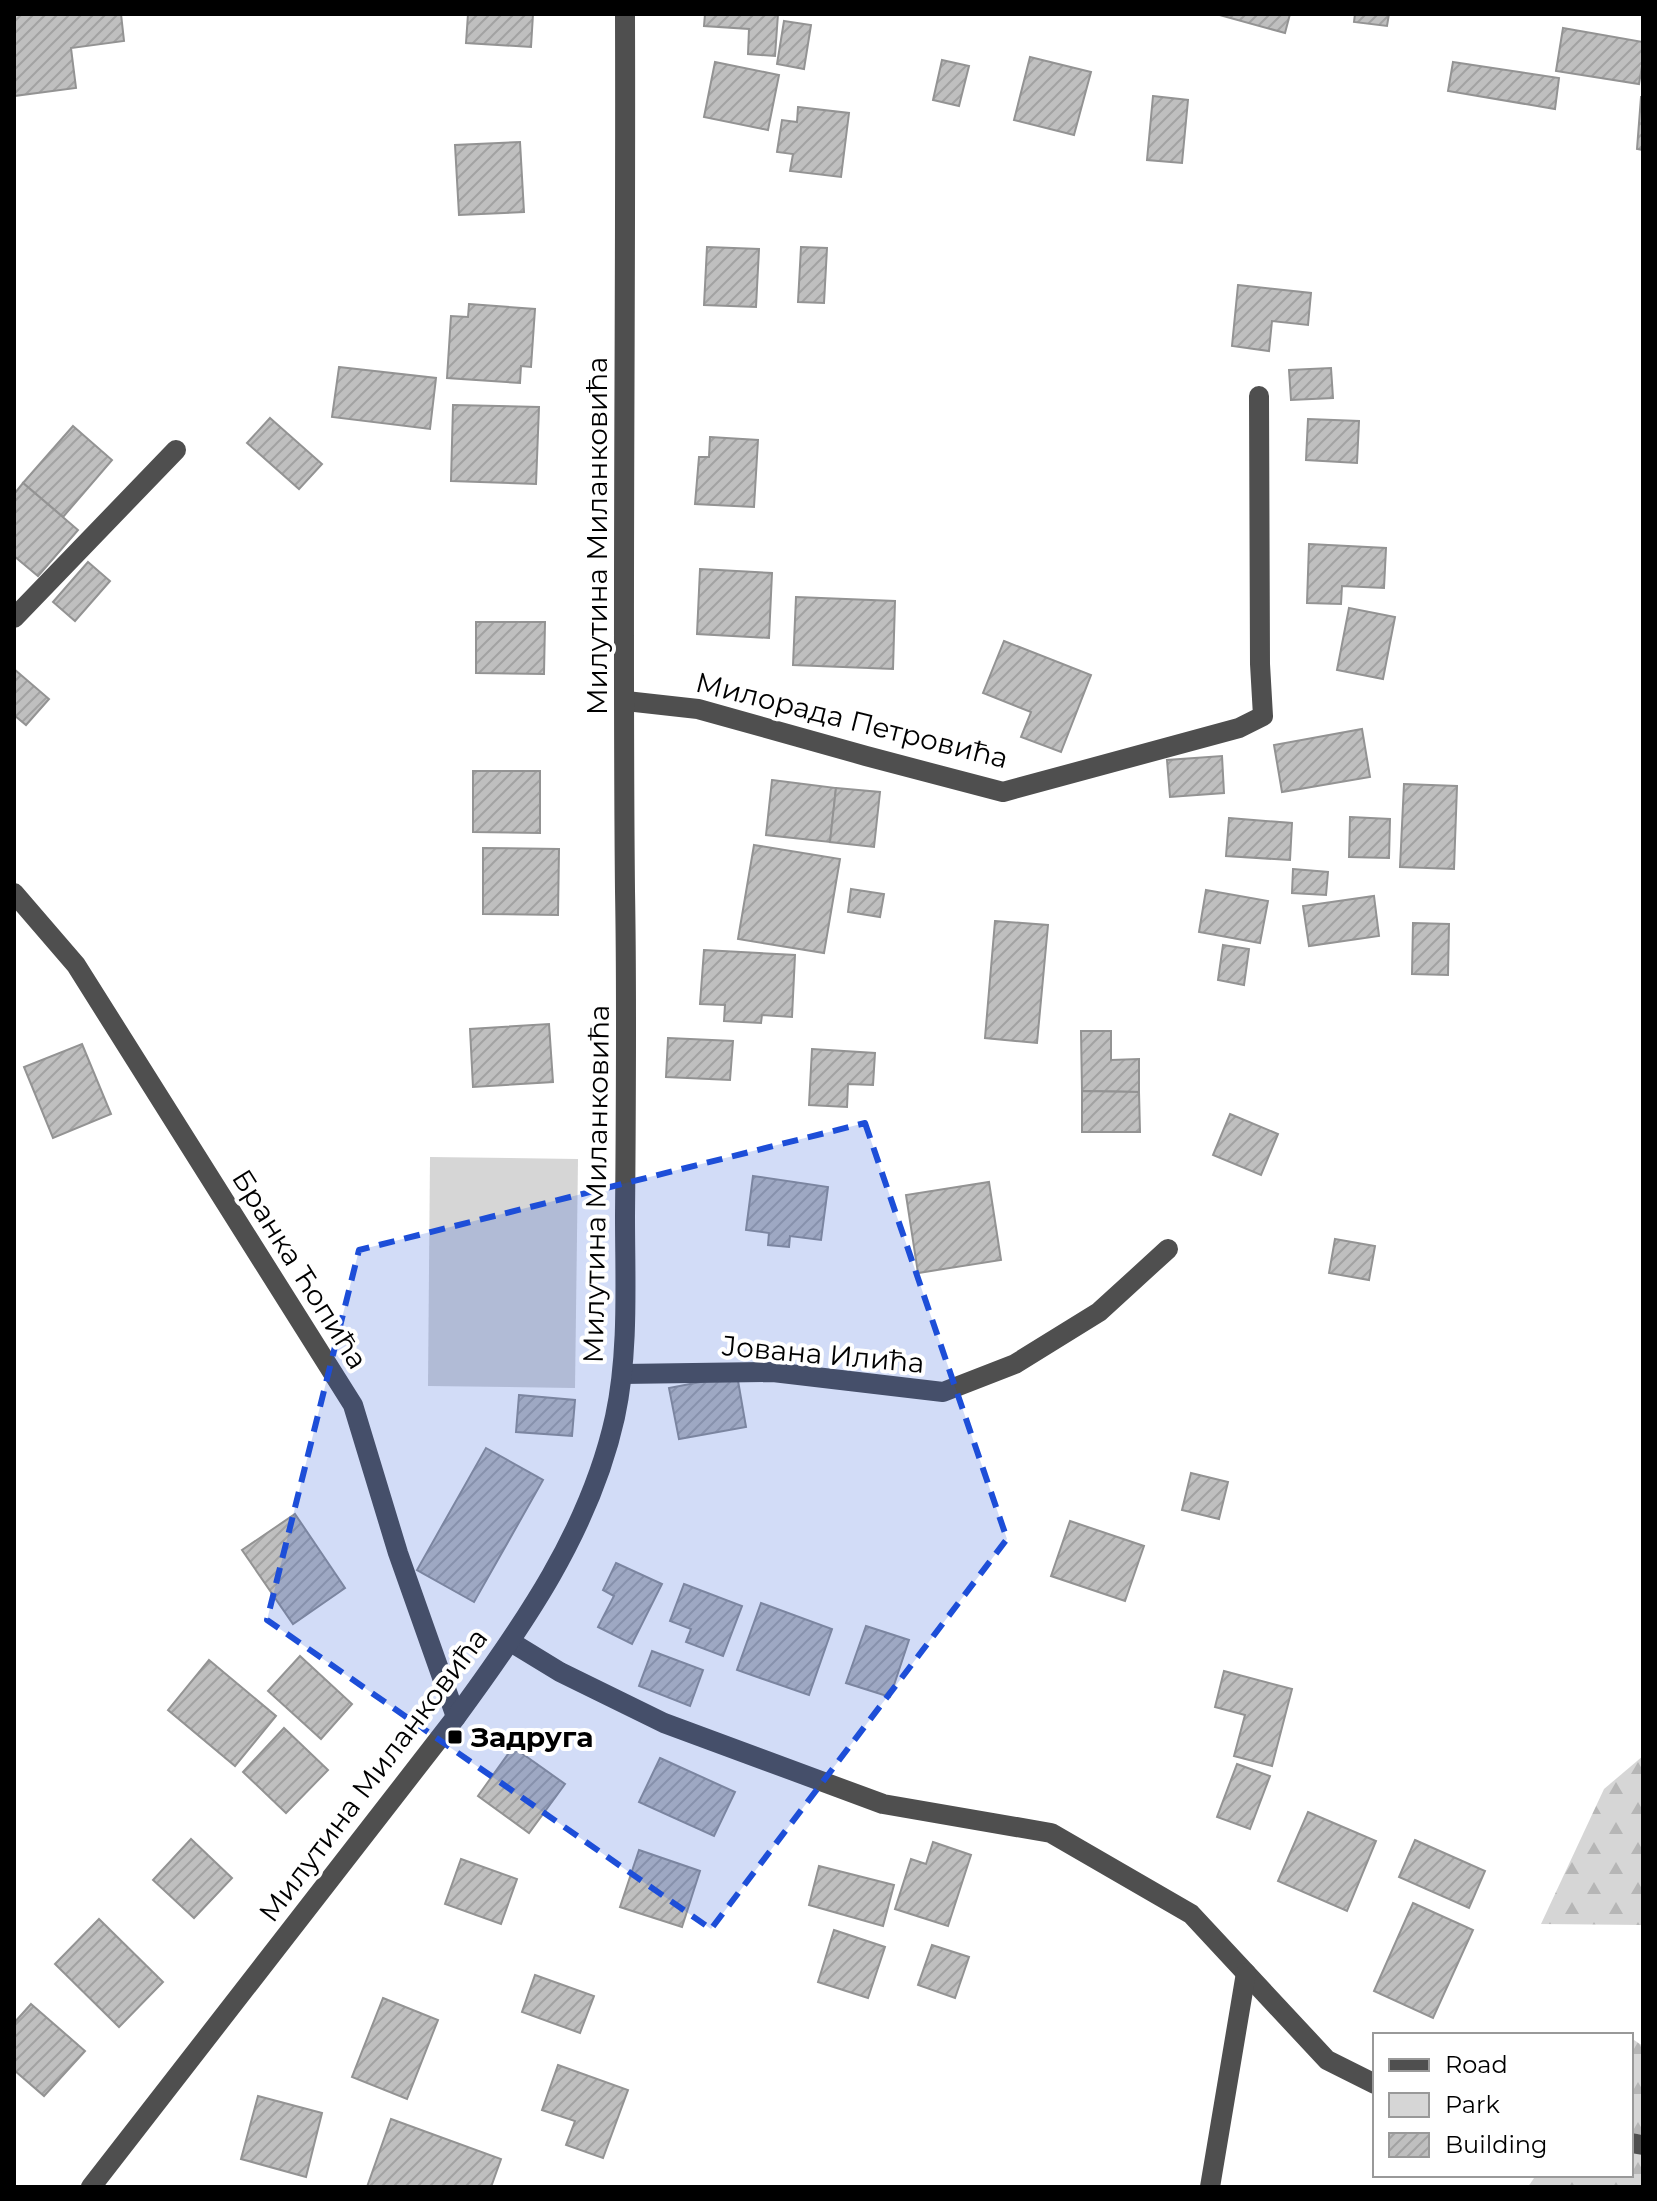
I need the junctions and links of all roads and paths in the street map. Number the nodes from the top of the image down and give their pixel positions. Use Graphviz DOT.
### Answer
graph roads {
  1 [pos="625,14"];
  2 [pos="1259,396"];
  3 [pos="176,450"];
  4 [pos="14,618"];
  5 [pos="626,701"];
  6 [pos="14,893"];
  7 [pos="1168,1249"];
  8 [pos="622,1374"];
  9 [pos="511,1642"];
  10 [pos="456,1717"];
  11 [pos="1246,1973"];
  12 [pos="1373,2083"];
  13 [pos="91,2187"];
  14 [pos="1210,2187"];
  1 -- 5 [label="street, Милутина Миланковића"];
  2 -- 5 [label="street, Милорада Петровића"];
  3 -- 4 [label="street"];
  5 -- 8 [label="street, Милутина Миланковића"];
  6 -- 10 [label="street, Бранка Ћопића"];
  7 -- 8 [label="street, Јована Илића"];
  8 -- 9 [label="street, Милутина Миланковића"];
  9 -- 10 [label="street, Милутина Миланковића"];
  9 -- 11 [label="street"];
  10 -- 13 [label="street, Милутина Миланковића"];
  11 -- 12 [label="street"];
  11 -- 14 [label="street"];
}
